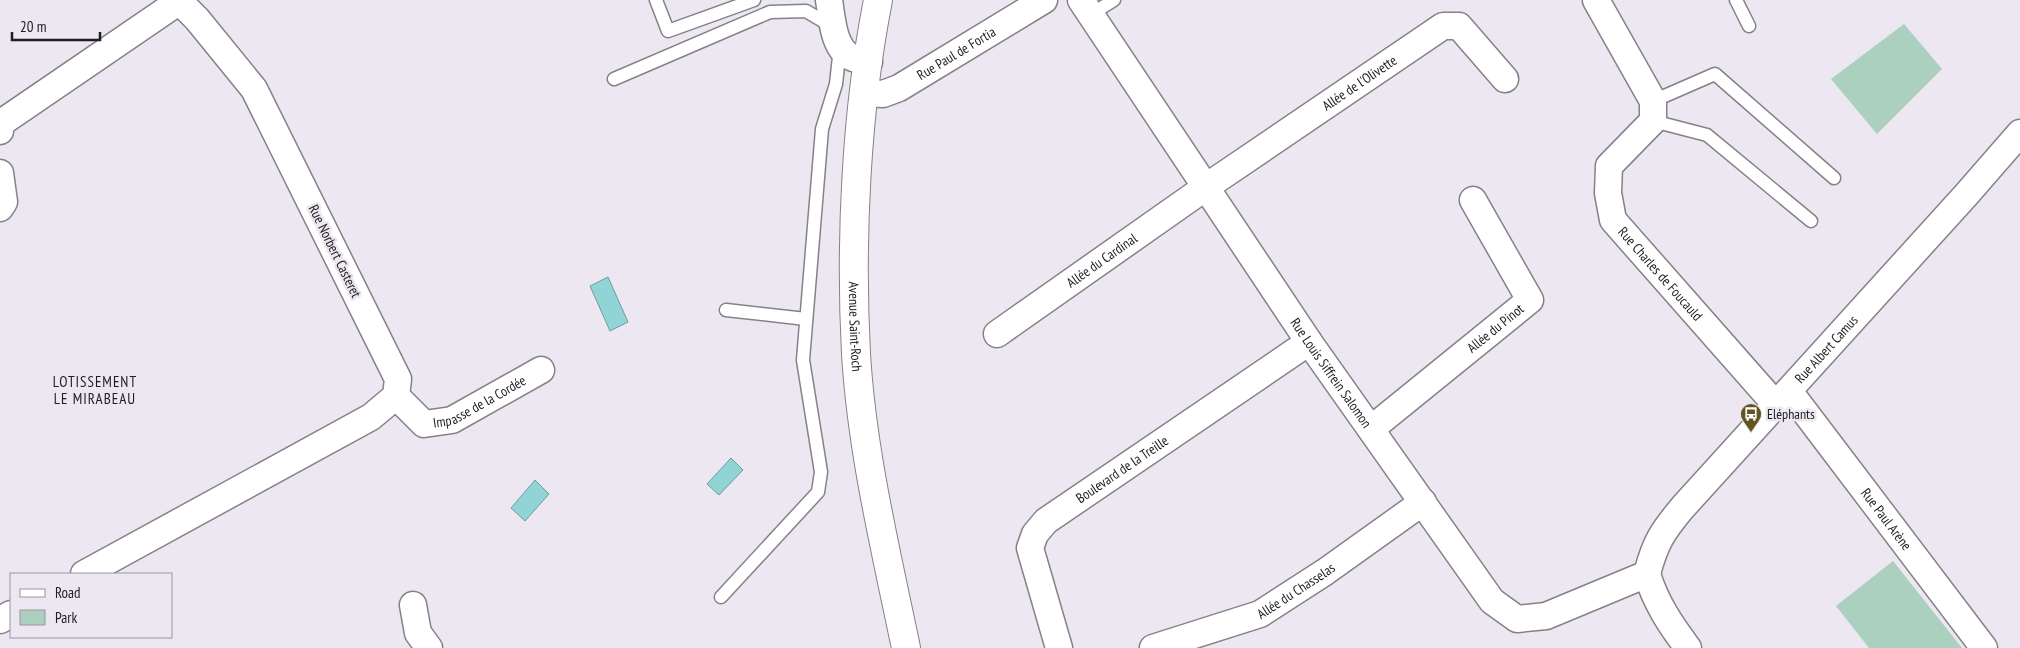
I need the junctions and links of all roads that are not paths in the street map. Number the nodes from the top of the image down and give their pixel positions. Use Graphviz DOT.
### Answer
graph roads {
  1 [pos="656,0"];
  2 [pos="754,0"];
  3 [pos="829,0"];
  4 [pos="878,0"];
  5 [pos="1044,0"];
  6 [pos="1114,0"];
  7 [pos="1596,0"];
  8 [pos="1736,0"];
  9 [pos="180,1"];
  10 [pos="1086,7"];
  11 [pos="1749,26"];
  12 [pos="837,37"];
  13 [pos="869,62"];
  14 [pos="614,79"];
  15 [pos="1505,79"];
  16 [pos="866,93"];
  17 [pos="1653,111"];
  18 [pos="0,131"];
  19 [pos="2020,132"];
  20 [pos="0,173"];
  21 [pos="1834,178"];
  22 [pos="1206,187"];
  23 [pos="1472,200"];
  24 [pos="0,208"];
  25 [pos="1811,221"];
  26 [pos="726,310"];
  27 [pos="806,319"];
  28 [pos="997,334"];
  29 [pos="1310,342"];
  30 [pos="542,370"];
  31 [pos="396,396"];
  32 [pos="1783,398"];
  33 [pos="1371,429"];
  34 [pos="1423,502"];
  35 [pos="86,573"];
  36 [pos="1647,574"];
  37 [pos="721,597"];
  38 [pos="413,605"];
  39 [pos="429,648"];
  40 [pos="906,648"];
  41 [pos="1059,648"];
  42 [pos="1153,648"];
  43 [pos="1688,648"];
  44 [pos="1984,648"];
  1 -- 2 [label="lane"];
  3 -- 12 [label="street"];
  4 -- 13 [label="main road, Avenue Saint-Roch"];
  5 -- 16 [label="street, Rue Paul de Fortia"];
  6 -- 10 [label="lane"];
  7 -- 17 [label="street"];
  8 -- 11 [label="lane"];
  9 -- 18 [label="street, Rue Norbert Casteret"];
  9 -- 31 [label="street, Rue Norbert Casteret"];
  10 -- 22 [label="street, Rue Louis Siffrein Salomon"];
  12 -- 13 [label="street"];
  12 -- 14 [label="lane"];
  12 -- 27 [label="lane"];
  13 -- 16 [label="main road, Avenue Saint-Roch"];
  15 -- 22 [label="street, Allée de l'Olivette"];
  16 -- 40 [label="main road, Avenue Saint-Roch"];
  17 -- 21 [label="lane"];
  17 -- 25 [label="lane"];
  17 -- 32 [label="street, Rue Charles de Foucauld"];
  19 -- 32 [label="street, Rue Albert Camus"];
  20 -- 24 [label="street"];
  22 -- 28 [label="street, Allée du Cardinal"];
  22 -- 29 [label="street, Rue Louis Siffrein Salomon"];
  23 -- 33 [label="street, Allée du Pinot"];
  26 -- 27 [label="lane"];
  27 -- 37 [label="lane"];
  29 -- 33 [label="street, Rue Louis Siffrein Salomon"];
  29 -- 41 [label="street, Boulevard de la Treille"];
  30 -- 31 [label="street, Impasse de la Cordée"];
  31 -- 35 [label="street"];
  32 -- 36 [label="street, Rue Albert Camus"];
  32 -- 44 [label="street, Rue Paul Arène"];
  33 -- 34 [label="street, Rue Louis Siffrein Salomon"];
  34 -- 36 [label="street, Rue Louis Siffrein Salomon"];
  34 -- 42 [label="street, Allée du Chasselas"];
  36 -- 43 [label="street"];
  38 -- 39 [label="street"];
}
